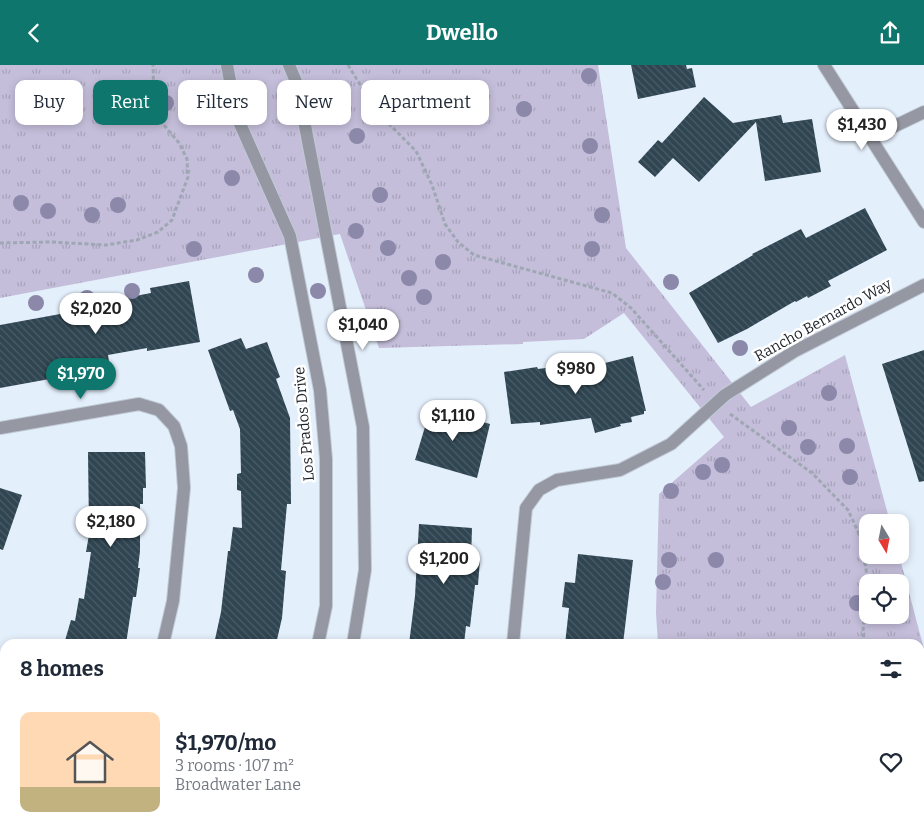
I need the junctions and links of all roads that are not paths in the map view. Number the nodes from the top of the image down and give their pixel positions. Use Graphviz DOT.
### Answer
graph roads {
  1 [pos="226,65"];
  2 [pos="290,65"];
  3 [pos="824,65"];
  4 [pos="924,112"];
  5 [pos="870,138"];
  6 [pos="924,222"];
  7 [pos="924,285"];
  8 [pos="0,428"];
  9 [pos="165,639"];
  10 [pos="319,639"];
  11 [pos="354,639"];
  12 [pos="513,639"];
  1 -- 10 [label="street, Los Prados Drive"];
  2 -- 11 [label="street"];
  3 -- 5 [label="street"];
  4 -- 5 [label="street"];
  5 -- 6 [label="street"];
  7 -- 12 [label="street, Rancho Bernardo Way"];
  8 -- 9 [label="street"];
}
